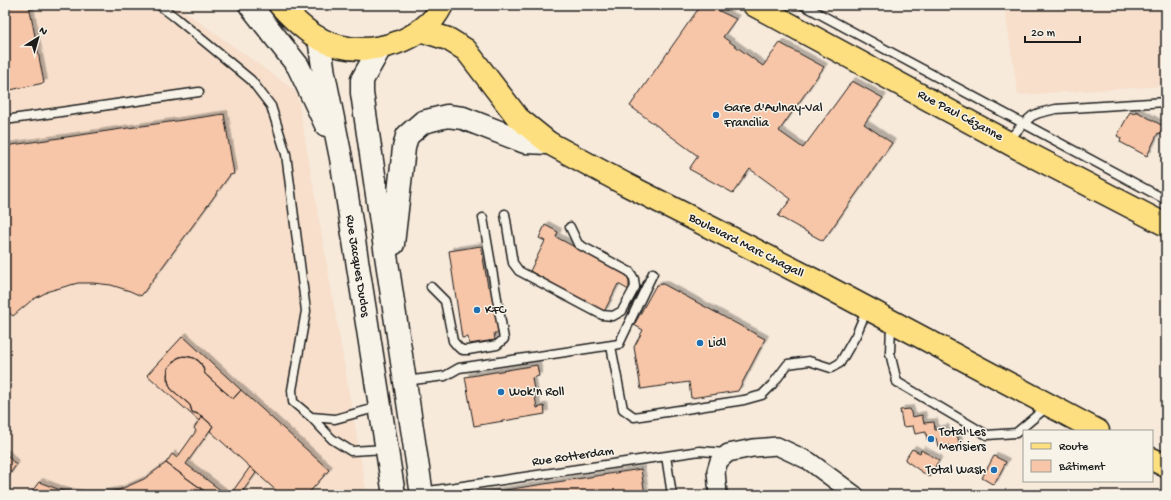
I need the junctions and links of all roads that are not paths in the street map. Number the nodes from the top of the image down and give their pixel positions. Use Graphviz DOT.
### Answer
graph roads {
  1 [pos="159,5"];
  2 [pos="250,5"];
  3 [pos="280,5"];
  4 [pos="442,5"];
  5 [pos="754,5"];
  6 [pos="803,5"];
  7 [pos="420,30"];
  8 [pos="319,38"];
  9 [pos="380,48"];
  10 [pos="199,92"];
  11 [pos="1166,102"];
  12 [pos="5,120"];
  13 [pos="1023,124"];
  14 [pos="1007,142"];
  15 [pos="549,143"];
  16 [pos="341,158"];
  17 [pos="1166,200"];
  18 [pos="505,214"];
  19 [pos="483,218"];
  20 [pos="1166,225"];
  21 [pos="570,227"];
  22 [pos="653,272"];
  23 [pos="389,273"];
  24 [pos="431,287"];
  25 [pos="867,309"];
  26 [pos="891,321"];
  27 [pos="611,346"];
  28 [pos="405,381"];
  29 [pos="1049,406"];
  30 [pos="379,407"];
  31 [pos="311,417"];
  32 [pos="1096,430"];
  33 [pos="386,449"];
  34 [pos="728,453"];
  35 [pos="666,456"];
  36 [pos="1153,459"];
  37 [pos="1166,466"];
  38 [pos="422,494"];
  39 [pos="394,495"];
  40 [pos="672,495"];
  41 [pos="718,495"];
  42 [pos="855,495"];
  1 -- 31 [label="lane"];
  2 -- 16 [label="main road"];
  3 -- 8 [label="main road"];
  4 -- 7 [label="main road"];
  5 -- 14 [label="main road, Rue Paul Cézanne"];
  6 -- 13 [label="lane"];
  7 -- 9 [label="main road"];
  7 -- 15 [label="main road, Boulevard Marc Chagall"];
  8 -- 9 [label="main road"];
  8 -- 16 [label="main road, Rue Jacques Duclos"];
  9 -- 23 [label="main road"];
  10 -- 12 [label="lane"];
  11 -- 13 [label="lane"];
  13 -- 14 [label="lane"];
  13 -- 17 [label="lane"];
  14 -- 20 [label="main road, Rue Paul Cézanne"];
  15 -- 23 [label="main road"];
  15 -- 25 [label="main road, Boulevard Marc Chagall"];
  16 -- 30 [label="main road, Rue Jacques Duclos"];
  18 -- 21 [label="lane"];
  19 -- 24 [label="lane"];
  22 -- 27 [label="lane"];
  23 -- 28 [label="main road"];
  25 -- 26 [label="main road, Boulevard Marc Chagall"];
  25 -- 27 [label="lane"];
  26 -- 29 [label="main road, Boulevard Marc Chagall"];
  26 -- 29 [label="lane"];
  27 -- 28 [label="lane"];
  28 -- 38 [label="main road"];
  29 -- 32 [label="main road, Boulevard Marc Chagall"];
  30 -- 31 [label="lane"];
  30 -- 33 [label="main road, Rue Jacques Duclos"];
  31 -- 33 [label="lane"];
  33 -- 39 [label="main road, Rue Jacques Duclos"];
  34 -- 35 [label="lane, Rue Rotterdam"];
  34 -- 41 [label="street"];
  34 -- 42 [label="street"];
  35 -- 38 [label="lane, Rue Rotterdam"];
  35 -- 40 [label="lane"];
  36 -- 37 [label="main road"];
}
